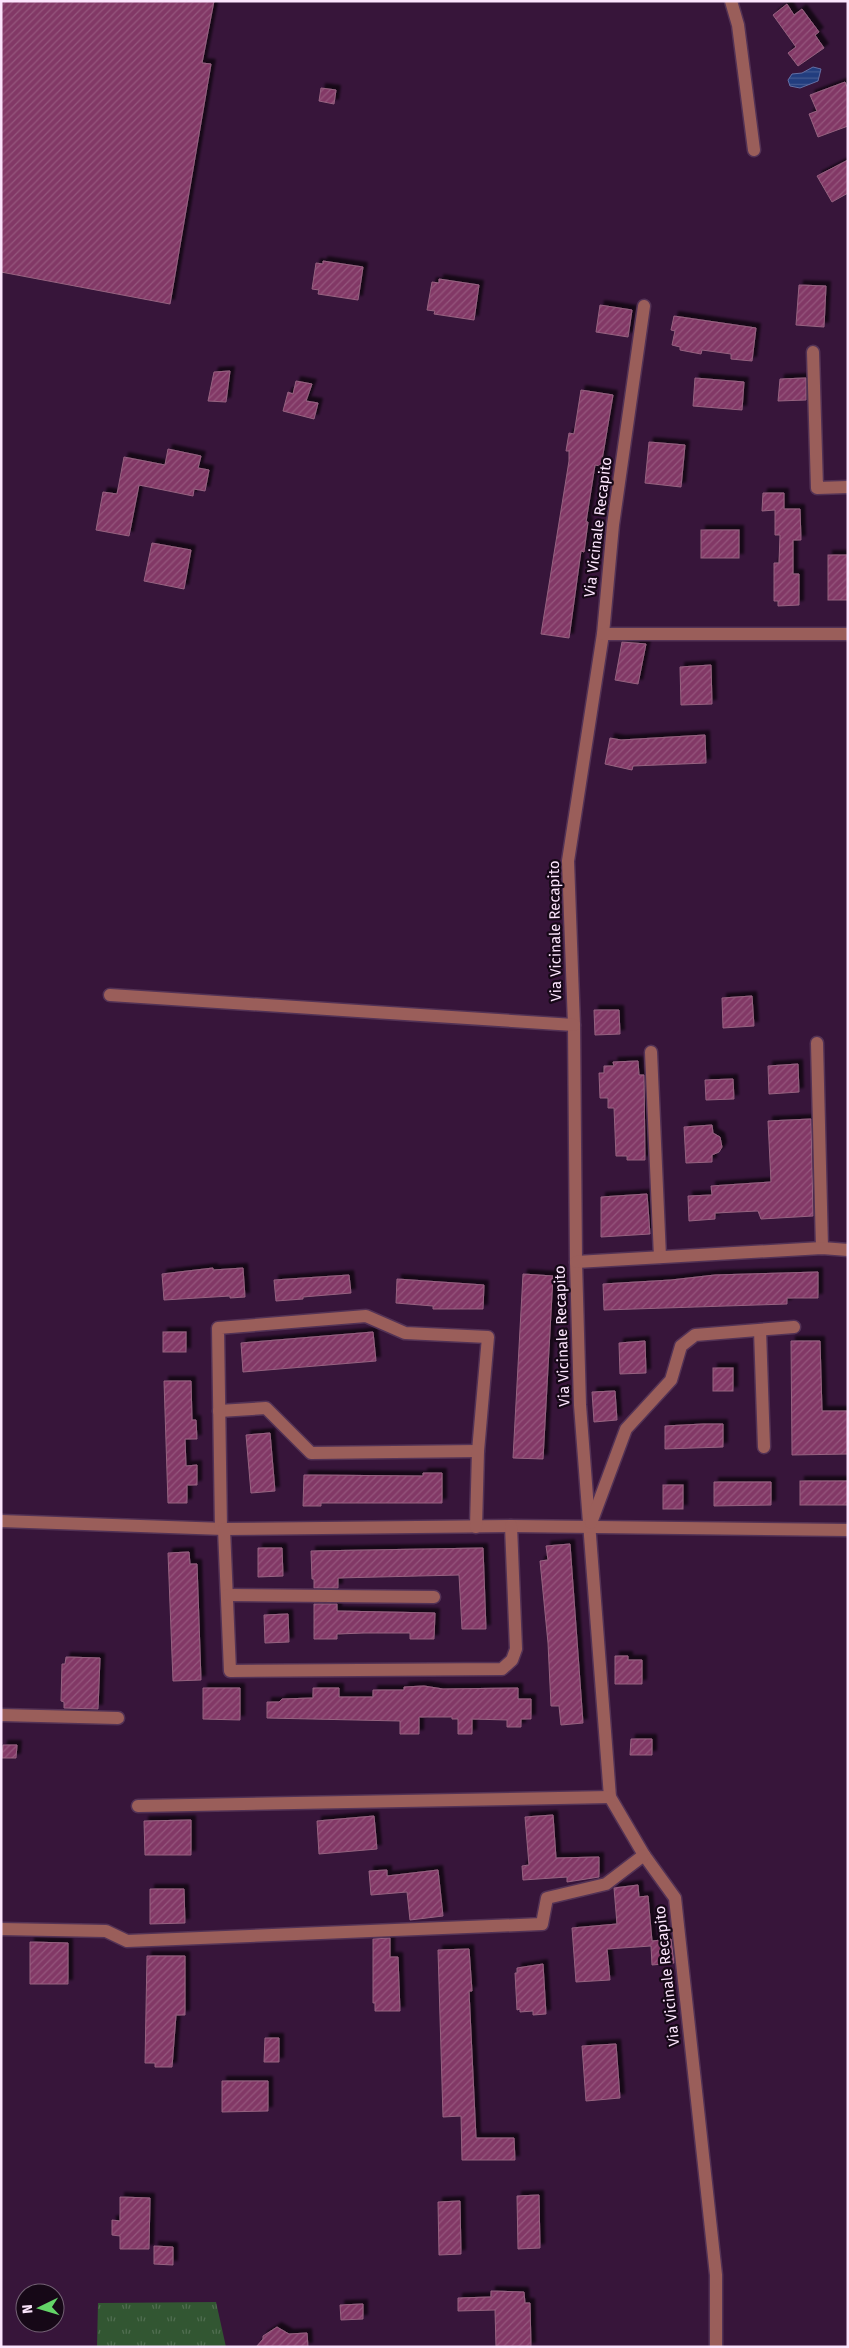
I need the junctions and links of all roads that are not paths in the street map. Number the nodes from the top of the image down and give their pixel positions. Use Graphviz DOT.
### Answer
graph roads {
  1 [pos="731,1"];
  2 [pos="754,150"];
  3 [pos="644,306"];
  4 [pos="813,352"];
  5 [pos="848,487"];
  6 [pos="603,634"];
  7 [pos="848,634"];
  8 [pos="110,995"];
  9 [pos="574,1025"];
  10 [pos="817,1043"];
  11 [pos="651,1052"];
  12 [pos="822,1248"];
  13 [pos="848,1250"];
  14 [pos="660,1257"];
  15 [pos="576,1262"];
  16 [pos="794,1327"];
  17 [pos="760,1330"];
  18 [pos="219,1411"];
  19 [pos="764,1447"];
  20 [pos="478,1451"];
  21 [pos="1,1521"];
  22 [pos="476,1526"];
  23 [pos="511,1526"];
  24 [pos="589,1528"];
  25 [pos="222,1529"];
  26 [pos="848,1530"];
  27 [pos="228,1596"];
  28 [pos="434,1597"];
  29 [pos="1,1715"];
  30 [pos="118,1718"];
  31 [pos="610,1798"];
  32 [pos="138,1806"];
  33 [pos="644,1855"];
  34 [pos="1,1930"];
  35 [pos="716,2347"];
  1 -- 2 [label="street"];
  3 -- 6 [label="street, Via Vicinale Recapito"];
  4 -- 5 [label="street"];
  6 -- 7 [label="street"];
  6 -- 9 [label="street, Via Vicinale Recapito"];
  8 -- 9 [label="street"];
  9 -- 15 [label="street, Via Vicinale Recapito"];
  10 -- 12 [label="street"];
  11 -- 14 [label="street"];
  12 -- 13 [label="street"];
  12 -- 14 [label="street"];
  14 -- 15 [label="street"];
  15 -- 24 [label="street, Via Vicinale Recapito"];
  16 -- 17 [label="street"];
  17 -- 19 [label="street"];
  17 -- 24 [label="street"];
  18 -- 20 [label="street"];
  18 -- 20 [label="street"];
  18 -- 25 [label="street"];
  20 -- 22 [label="street"];
  21 -- 25 [label="street"];
  22 -- 23 [label="street"];
  22 -- 25 [label="street"];
  23 -- 24 [label="street"];
  23 -- 27 [label="street"];
  24 -- 26 [label="street"];
  24 -- 31 [label="street, Via Vicinale Recapito"];
  25 -- 27 [label="street"];
  27 -- 28 [label="street"];
  29 -- 30 [label="street"];
  31 -- 32 [label="street"];
  31 -- 33 [label="street, Via Vicinale Recapito"];
  33 -- 34 [label="street"];
  33 -- 35 [label="street, Via Vicinale Recapito"];
}
